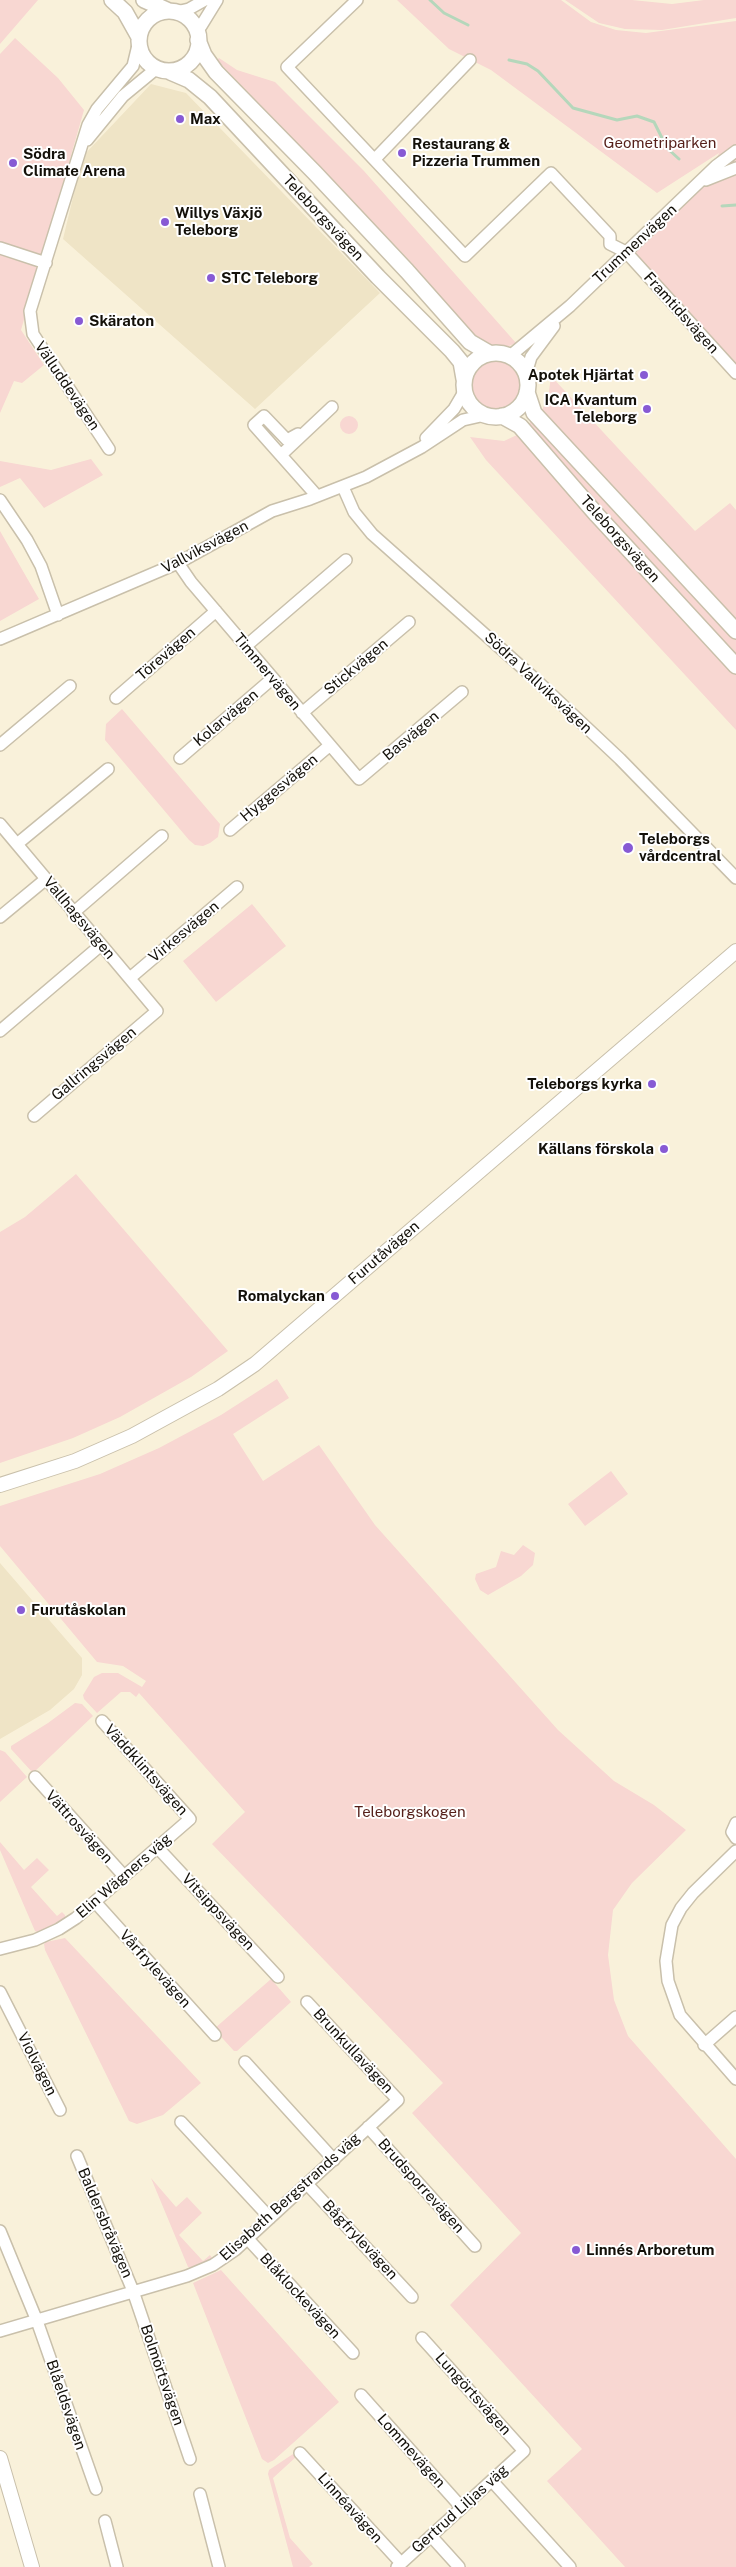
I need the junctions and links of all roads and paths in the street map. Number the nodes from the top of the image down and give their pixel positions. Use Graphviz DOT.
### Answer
graph roads {
  1 [pos="112,0"];
  2 [pos="144,0"];
  3 [pos="205,0"];
  4 [pos="217,0"];
  5 [pos="357,0"];
  6 [pos="174,12"];
  7 [pos="197,35"];
  8 [pos="139,39"];
  9 [pos="470,60"];
  10 [pos="162,69"];
  11 [pos="82,147"];
  12 [pos="736,152"];
  13 [pos="375,159"];
  14 [pos="736,168"];
  15 [pos="700,183"];
  16 [pos="0,248"];
  17 [pos="626,252"];
  18 [pos="46,262"];
  19 [pos="570,306"];
  20 [pos="489,353"];
  21 [pos="510,356"];
  22 [pos="736,373"];
  23 [pos="526,374"];
  24 [pos="464,385"];
  25 [pos="527,392"];
  26 [pos="332,406"];
  27 [pos="485,415"];
  28 [pos="502,416"];
  29 [pos="298,434"];
  30 [pos="109,449"];
  31 [pos="408,454"];
  32 [pos="281,455"];
  33 [pos="343,487"];
  34 [pos="316,496"];
  35 [pos="0,500"];
  36 [pos="346,560"];
  37 [pos="178,563"];
  38 [pos="216,611"];
  39 [pos="58,615"];
  40 [pos="409,622"];
  41 [pos="736,631"];
  42 [pos="0,639"];
  43 [pos="246,646"];
  44 [pos="736,666"];
  45 [pos="273,678"];
  46 [pos="70,686"];
  47 [pos="462,692"];
  48 [pos="116,698"];
  49 [pos="302,713"];
  50 [pos="0,745"];
  51 [pos="329,746"];
  52 [pos="180,758"];
  53 [pos="108,768"];
  54 [pos="359,780"];
  55 [pos="0,824"];
  56 [pos="230,830"];
  57 [pos="162,836"];
  58 [pos="17,844"];
  59 [pos="736,878"];
  60 [pos="46,879"];
  61 [pos="238,886"];
  62 [pos="73,913"];
  63 [pos="0,917"];
  64 [pos="736,941"];
  65 [pos="101,945"];
  66 [pos="732,953"];
  67 [pos="130,978"];
  68 [pos="155,1012"];
  69 [pos="0,1031"];
  70 [pos="34,1116"];
  71 [pos="0,1485"];
  72 [pos="102,1721"];
  73 [pos="34,1777"];
  74 [pos="190,1819"];
  75 [pos="736,1823"];
  76 [pos="736,1838"];
  77 [pos="157,1847"];
  78 [pos="736,1851"];
  79 [pos="124,1876"];
  80 [pos="96,1903"];
  81 [pos="0,1949"];
  82 [pos="278,1977"];
  83 [pos="0,1992"];
  84 [pos="307,2002"];
  85 [pos="736,2017"];
  86 [pos="215,2035"];
  87 [pos="704,2046"];
  88 [pos="245,2062"];
  89 [pos="736,2079"];
  90 [pos="398,2100"];
  91 [pos="60,2110"];
  92 [pos="181,2122"];
  93 [pos="368,2127"];
  94 [pos="77,2156"];
  95 [pos="334,2160"];
  96 [pos="307,2184"];
  97 [pos="270,2218"];
  98 [pos="0,2231"];
  99 [pos="247,2238"];
  100 [pos="475,2246"];
  101 [pos="133,2291"];
  102 [pos="412,2297"];
  103 [pos="37,2321"];
  104 [pos="0,2331"];
  105 [pos="422,2338"];
  106 [pos="353,2353"];
  107 [pos="360,2395"];
  108 [pos="524,2451"];
  109 [pos="300,2453"];
  110 [pos="0,2458"];
  111 [pos="190,2459"];
  112 [pos="492,2481"];
  113 [pos="96,2489"];
  114 [pos="200,2494"];
  115 [pos="462,2508"];
  116 [pos="105,2521"];
  117 [pos="431,2536"];
  118 [pos="398,2565"];
  119 [pos="32,2567"];
  120 [pos="117,2567"];
  121 [pos="219,2567"];
  122 [pos="459,2567"];
  123 [pos="570,2567"];
  1 -- 8 [label="main road"];
  2 -- 6 [label="main road"];
  3 -- 6 [label="street"];
  4 -- 7 [label="street"];
  5 -- 13 [label="street"];
  6 -- 7 [label="main road"];
  6 -- 8 [label="main road"];
  7 -- 10 [label="main road"];
  7 -- 20 [label="main road, Teleborgsvägen"];
  8 -- 10 [label="main road"];
  8 -- 11 [label="street, Välluddevägen"];
  9 -- 13 [label="street"];
  10 -- 11 [label="street"];
  10 -- 24 [label="main road, Teleborgsvägen"];
  11 -- 18 [label="street, Välluddevägen"];
  12 -- 15 [label="street, Trummenvägen"];
  13 -- 17 [label="street, Framtidsvägen"];
  14 -- 15 [label="street, Trummenvägen"];
  15 -- 17 [label="street, Trummenvägen"];
  16 -- 18 [label="street"];
  17 -- 19 [label="street, Trummenvägen"];
  17 -- 22 [label="street, Framtidsvägen"];
  18 -- 30 [label="street, Välluddevägen"];
  19 -- 21 [label="street, Trummenvägen"];
  19 -- 23 [label="street, Trummenvägen"];
  20 -- 21 [label="main road"];
  20 -- 24 [label="main road"];
  21 -- 23 [label="main road"];
  23 -- 25 [label="main road"];
  24 -- 27 [label="main road"];
  24 -- 31 [label="street, Vallviksvägen"];
  25 -- 28 [label="main road"];
  25 -- 41 [label="main road, Teleborgsvägen"];
  26 -- 32 [label="street"];
  27 -- 28 [label="main road"];
  27 -- 31 [label="street, Vallviksvägen"];
  28 -- 44 [label="main road, Teleborgsvägen"];
  29 -- 32 [label="street"];
  31 -- 33 [label="street, Vallviksvägen"];
  32 -- 34 [label="street"];
  33 -- 34 [label="street, Vallviksvägen"];
  33 -- 59 [label="street, Södra Vallviksvägen"];
  34 -- 37 [label="street, Vallviksvägen"];
  35 -- 39 [label="street"];
  36 -- 43 [label="street"];
  37 -- 38 [label="street, Timmervägen"];
  37 -- 39 [label="street, Vallviksvägen"];
  38 -- 43 [label="street, Timmervägen"];
  38 -- 48 [label="street, Törevägen"];
  39 -- 42 [label="street, Vallviksvägen"];
  40 -- 49 [label="street, Stickvägen"];
  43 -- 45 [label="street, Timmervägen"];
  45 -- 49 [label="street, Timmervägen"];
  45 -- 52 [label="street, Kolarvägen"];
  46 -- 50 [label="street"];
  47 -- 54 [label="street, Basvägen"];
  49 -- 51 [label="street, Timmervägen"];
  51 -- 54 [label="street, Timmervägen"];
  51 -- 56 [label="street, Hyggesvägen"];
  53 -- 58 [label="street"];
  55 -- 58 [label="street, Vallhagsvägen"];
  57 -- 62 [label="street"];
  58 -- 60 [label="street, Vallhagsvägen"];
  60 -- 62 [label="street, Vallhagsvägen"];
  60 -- 63 [label="street"];
  61 -- 67 [label="street, Virkesvägen"];
  62 -- 65 [label="street, Vallhagsvägen"];
  64 -- 66 [label="street, Furutåvägen"];
  65 -- 67 [label="street, Vallhagsvägen"];
  65 -- 69 [label="street"];
  66 -- 71 [label="street, Furutåvägen"];
  67 -- 68 [label="street, Vallhagsvägen"];
  68 -- 70 [label="street, Gallringsvägen"];
  72 -- 74 [label="street, Väddklintsvägen"];
  73 -- 79 [label="street, Vättrosvägen"];
  74 -- 77 [label="street, Elin Wägners väg"];
  75 -- 76 [label="street"];
  77 -- 79 [label="street, Elin Wägners väg"];
  77 -- 82 [label="street, Vitsippsvägen"];
  78 -- 87 [label="street"];
  79 -- 80 [label="street, Elin Wägners väg"];
  80 -- 81 [label="street, Elin Wägners väg"];
  80 -- 86 [label="street, Vårfrylevägen"];
  83 -- 91 [label="street, Violvägen"];
  84 -- 90 [label="street, Brunkullavägen"];
  85 -- 87 [label="street"];
  87 -- 89 [label="street"];
  88 -- 95 [label="street"];
  90 -- 93 [label="street, Elisabeth Bergstrands väg"];
  92 -- 97 [label="street"];
  93 -- 95 [label="street, Elisabeth Bergstrands väg"];
  93 -- 100 [label="street, Brudsporrevägen"];
  94 -- 101 [label="street, Baldersbråvägen"];
  95 -- 96 [label="street, Elisabeth Bergstrands väg"];
  96 -- 97 [label="street, Elisabeth Bergstrands väg"];
  96 -- 102 [label="street, Bågfrylevägen"];
  97 -- 99 [label="street, Elisabeth Bergstrands väg"];
  98 -- 103 [label="street, Blåeldsvägen"];
  99 -- 101 [label="street, Elisabeth Bergstrands väg"];
  99 -- 106 [label="street, Blåklockevägen"];
  101 -- 103 [label="street, Elisabeth Bergstrands väg"];
  101 -- 111 [label="street, Bolmörtsvägen"];
  103 -- 104 [label="street, Elisabeth Bergstrands väg"];
  103 -- 113 [label="street, Blåeldsvägen"];
  105 -- 108 [label="street, Lungörtsvägen"];
  107 -- 115 [label="street, Lommevägen"];
  108 -- 112 [label="street, Gertrud Liljas väg"];
  109 -- 118 [label="street, Linnéavägen"];
  110 -- 119 [label="street"];
  112 -- 115 [label="street, Gertrud Liljas väg"];
  112 -- 123 [label="street"];
  114 -- 121 [label="street"];
  115 -- 117 [label="street, Gertrud Liljas väg"];
  116 -- 120 [label="street"];
  117 -- 118 [label="street, Gertrud Liljas väg"];
  117 -- 122 [label="street"];
}
